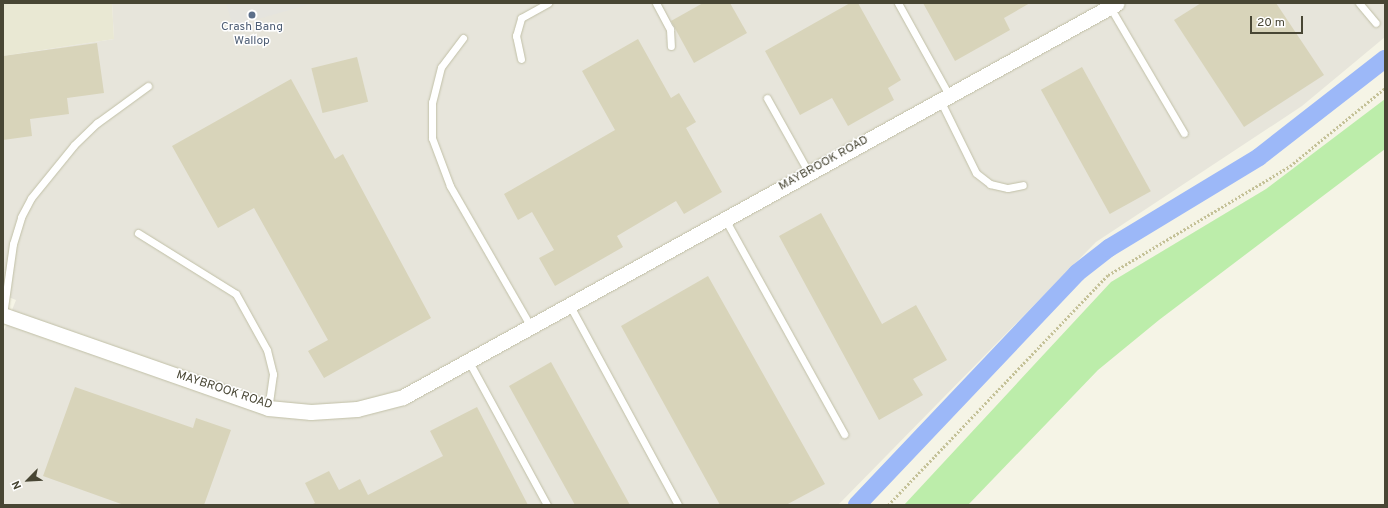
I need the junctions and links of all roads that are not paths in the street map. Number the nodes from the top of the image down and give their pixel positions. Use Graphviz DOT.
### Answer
graph roads {
  1 [pos="548,3"];
  2 [pos="656,3"];
  3 [pos="898,3"];
  4 [pos="1359,3"];
  5 [pos="1113,5"];
  6 [pos="1376,24"];
  7 [pos="463,38"];
  8 [pos="671,46"];
  9 [pos="521,59"];
  10 [pos="148,86"];
  11 [pos="767,98"];
  12 [pos="945,98"];
  13 [pos="1184,133"];
  14 [pos="809,172"];
  15 [pos="1023,185"];
  16 [pos="725,219"];
  17 [pos="138,233"];
  18 [pos="568,304"];
  19 [pos="3,315"];
  20 [pos="530,325"];
  21 [pos="468,360"];
  22 [pos="268,408"];
  23 [pos="844,434"];
  24 [pos="547,505"];
  25 [pos="678,505"];
  1 -- 9 [label="lane"];
  2 -- 8 [label="lane"];
  3 -- 12 [label="lane"];
  4 -- 6 [label="lane"];
  5 -- 12 [label="street, MAYBROOK ROAD"];
  5 -- 13 [label="lane"];
  7 -- 20 [label="lane"];
  10 -- 19 [label="lane"];
  11 -- 14 [label="lane"];
  12 -- 14 [label="street, MAYBROOK ROAD"];
  12 -- 15 [label="lane"];
  14 -- 16 [label="street, MAYBROOK ROAD"];
  16 -- 18 [label="street, MAYBROOK ROAD"];
  16 -- 23 [label="lane"];
  17 -- 22 [label="lane"];
  18 -- 20 [label="street, MAYBROOK ROAD"];
  18 -- 25 [label="lane"];
  19 -- 22 [label="street, MAYBROOK ROAD"];
  20 -- 21 [label="street, MAYBROOK ROAD"];
  21 -- 22 [label="street, MAYBROOK ROAD"];
  21 -- 24 [label="lane"];
}
